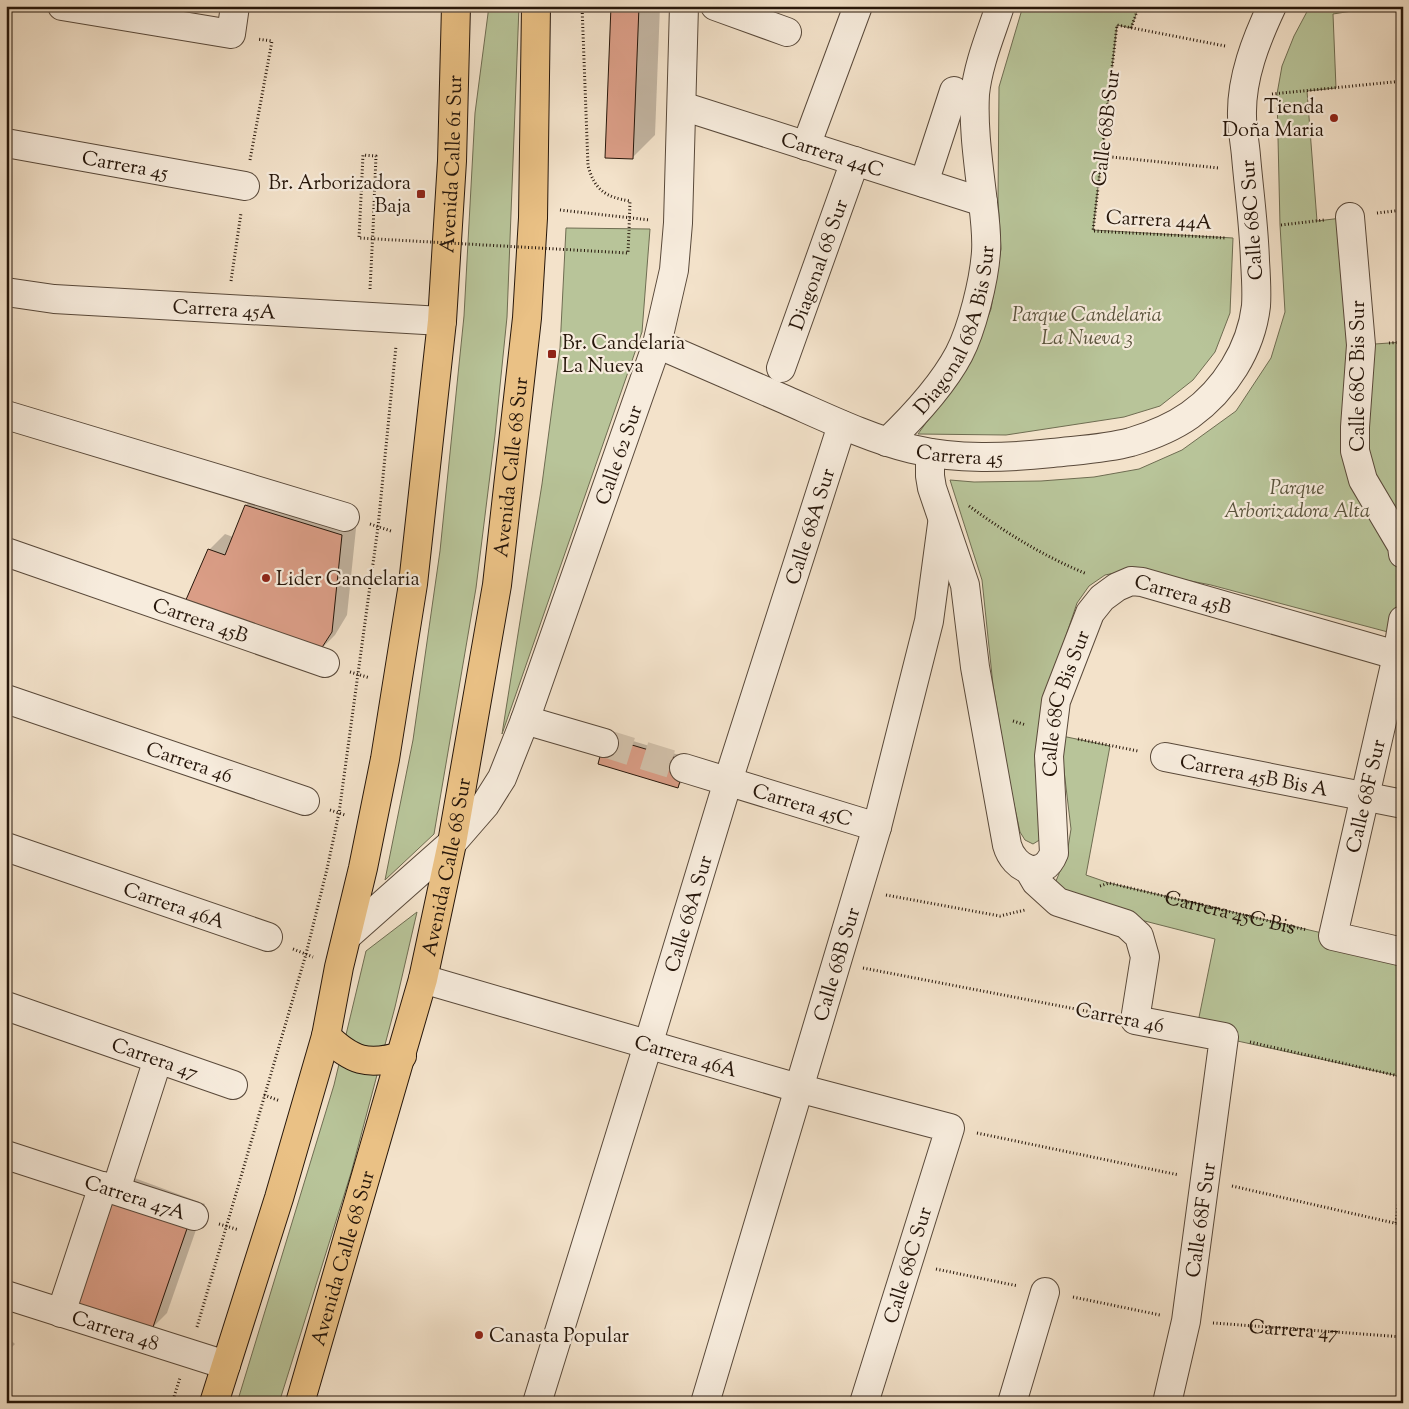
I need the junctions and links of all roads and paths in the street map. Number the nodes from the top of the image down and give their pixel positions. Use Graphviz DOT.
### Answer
graph roads {
  1 [pos="62,6"];
  2 [pos="236,6"];
  3 [pos="456,6"];
  4 [pos="536,6"];
  5 [pos="582,6"];
  6 [pos="684,6"];
  7 [pos="715,6"];
  8 [pos="858,6"];
  9 [pos="1000,6"];
  10 [pos="1139,6"];
  11 [pos="1272,6"];
  12 [pos="1131,28"];
  13 [pos="786,32"];
  14 [pos="1253,52"];
  15 [pos="1403,82"];
  16 [pos="954,91"];
  17 [pos="1243,97"];
  18 [pos="682,106"];
  19 [pos="6,143"];
  20 [pos="806,146"];
  21 [pos="1102,156"];
  22 [pos="855,161"];
  23 [pos="1247,171"];
  24 [pos="924,183"];
  25 [pos="246,186"];
  26 [pos="983,202"];
  27 [pos="556,210"];
  28 [pos="1350,217"];
  29 [pos="629,218"];
  30 [pos="1093,231"];
  31 [pos="1253,234"];
  32 [pos="6,292"];
  33 [pos="369,317"];
  34 [pos="399,318"];
  35 [pos="442,321"];
  36 [pos="657,344"];
  37 [pos="1245,348"];
  38 [pos="781,368"];
  39 [pos="6,415"];
  40 [pos="842,425"];
  41 [pos="887,442"];
  42 [pos="930,453"];
  43 [pos="964,502"];
  44 [pos="345,517"];
  45 [pos="942,520"];
  46 [pos="378,527"];
  47 [pos="418,539"];
  48 [pos="6,552"];
  49 [pos="1403,554"];
  50 [pos="1117,587"];
  51 [pos="1403,620"];
  52 [pos="1400,657"];
  53 [pos="325,663"];
  54 [pos="358,674"];
  55 [pos="397,688"];
  56 [pos="6,699"];
  57 [pos="525,720"];
  58 [pos="604,743"];
  59 [pos="1166,757"];
  60 [pos="684,768"];
  61 [pos="728,781"];
  62 [pos="1365,797"];
  63 [pos="305,802"];
  64 [pos="1403,804"];
  65 [pos="339,813"];
  66 [pos="372,824"];
  67 [pos="877,828"];
  68 [pos="452,843"];
  69 [pos="6,847"];
  70 [pos="1029,870"];
  71 [pos="858,889"];
  72 [pos="1058,902"];
  73 [pos="347,936"];
  74 [pos="1333,936"];
  75 [pos="268,937"];
  76 [pos="1403,952"];
  77 [pos="306,954"];
  78 [pos="836,963"];
  79 [pos="339,967"];
  80 [pos="423,980"];
  81 [pos="6,1006"];
  82 [pos="1135,1020"];
  83 [pos="326,1036"];
  84 [pos="1224,1037"];
  85 [pos="648,1045"];
  86 [pos="402,1056"];
  87 [pos="158,1058"];
  88 [pos="1403,1077"];
  89 [pos="233,1085"];
  90 [pos="798,1088"];
  91 [pos="265,1096"];
  92 [pos="304,1109"];
  93 [pos="950,1128"];
  94 [pos="6,1155"];
  95 [pos="1403,1165"];
  96 [pos="109,1188"];
  97 [pos="194,1216"];
  98 [pos="1396,1224"];
  99 [pos="227,1226"];
  100 [pos="266,1239"];
  101 [pos="1045,1292"];
  102 [pos="6,1295"];
  103 [pos="61,1313"];
  104 [pos="1186,1321"];
  105 [pos="1403,1337"];
  106 [pos="188,1353"];
  107 [pos="226,1365"];
  108 [pos="172,1403"];
  109 [pos="214,1403"];
  110 [pos="300,1403"];
  111 [pos="537,1403"];
  112 [pos="705,1403"];
  113 [pos="864,1403"];
  114 [pos="1012,1403"];
  115 [pos="1167,1403"];
  1 -- 2 [label="street"];
  3 -- 35 [label="main road, Avenida Calle 61 Sur"];
  4 -- 68 [label="main road, Avenida Calle 68 Sur"];
  5 -- 29 [label="path"];
  6 -- 18 [label="street, Calle 62 Sur"];
  7 -- 13 [label="street"];
  8 -- 20 [label="street"];
  9 -- 26 [label="street, Diagonal 68A Bis Sur"];
  10 -- 12 [label="path"];
  11 -- 14 [label="street, Calle 68C Sur"];
  12 -- 14 [label="path"];
  12 -- 21 [label="path, Calle 68B Sur"];
  14 -- 17 [label="street, Calle 68C Sur"];
  15 -- 17 [label="path"];
  16 -- 24 [label="street"];
  17 -- 23 [label="street, Calle 68C Sur"];
  18 -- 20 [label="street, Carrera 44C"];
  18 -- 36 [label="street, Calle 62 Sur"];
  19 -- 25 [label="street, Carrera 45"];
  20 -- 22 [label="street, Carrera 44C"];
  21 -- 23 [label="path"];
  21 -- 30 [label="path, Calle 68B Sur"];
  22 -- 24 [label="street, Carrera 44C"];
  22 -- 38 [label="street, Diagonal 68 Sur"];
  23 -- 31 [label="street, Calle 68C Sur"];
  24 -- 26 [label="street, Carrera 44C"];
  26 -- 41 [label="street, Diagonal 68A Bis Sur"];
  27 -- 29 [label="path"];
  28 -- 31 [label="path, Carrera 44A"];
  28 -- 49 [label="street, Calle 68C Bis Sur"];
  29 -- 33 [label="path, bridge"];
  30 -- 31 [label="path, Carrera 44A"];
  31 -- 37 [label="street, Calle 68C Sur"];
  32 -- 33 [label="street, Carrera 45A"];
  33 -- 34 [label="street, Carrera 45A"];
  34 -- 35 [label="street, Carrera 45A"];
  34 -- 46 [label="path"];
  35 -- 47 [label="main road"];
  36 -- 40 [label="street, Carrera 45"];
  36 -- 57 [label="street, Calle 62 Sur"];
  37 -- 42 [label="street, Carrera 45"];
  39 -- 44 [label="street"];
  40 -- 41 [label="street, Carrera 45"];
  40 -- 61 [label="street, Calle 68A Sur"];
  41 -- 42 [label="street, Carrera 45"];
  42 -- 45 [label="street, Calle 68B Sur"];
  43 -- 50 [label="path, Carrera 45B"];
  44 -- 46 [label="path"];
  45 -- 67 [label="street, Calle 68B Sur"];
  45 -- 70 [label="street, Calle 68B Sur"];
  46 -- 47 [label="path"];
  46 -- 54 [label="path"];
  47 -- 55 [label="main road"];
  48 -- 53 [label="street, Carrera 45B"];
  50 -- 52 [label="street, Carrera 45B"];
  50 -- 70 [label="street, Calle 68C Bis Sur"];
  51 -- 52 [label="street"];
  52 -- 62 [label="street, Calle 68F Sur"];
  53 -- 54 [label="path"];
  54 -- 55 [label="path"];
  54 -- 65 [label="path"];
  55 -- 66 [label="main road"];
  56 -- 63 [label="street, Carrera 46"];
  57 -- 58 [label="street"];
  57 -- 68 [label="street, Calle 62 Sur"];
  59 -- 62 [label="street, Carrera 45B Bis A"];
  60 -- 61 [label="street, Carrera 45C"];
  61 -- 67 [label="street, Carrera 45C"];
  61 -- 85 [label="street, Calle 68A Sur"];
  62 -- 64 [label="street, Carrera 45B Bis A"];
  62 -- 74 [label="street, Calle 68F Sur"];
  63 -- 65 [label="path"];
  65 -- 66 [label="path"];
  65 -- 77 [label="path"];
  66 -- 73 [label="main road"];
  67 -- 71 [label="street, Calle 68B Sur"];
  68 -- 73 [label="street, Calle 62 Sur"];
  68 -- 80 [label="main road, Avenida Calle 68 Sur"];
  69 -- 75 [label="street, Carrera 46A"];
  70 -- 72 [label="street"];
  71 -- 72 [label="path, Carrera 45C Bis"];
  71 -- 78 [label="street, Calle 68B Sur"];
  72 -- 74 [label="path, Carrera 45C Bis"];
  72 -- 82 [label="street"];
  73 -- 79 [label="main road"];
  74 -- 76 [label="street"];
  75 -- 77 [label="path"];
  77 -- 79 [label="path"];
  77 -- 91 [label="path"];
  78 -- 82 [label="path, Carrera 46"];
  78 -- 90 [label="street, Calle 68B Sur"];
  79 -- 83 [label="main road"];
  80 -- 85 [label="street, Carrera 46A"];
  80 -- 86 [label="main road, Avenida Calle 68 Sur"];
  81 -- 87 [label="street, Carrera 47"];
  82 -- 84 [label="street, Carrera 46"];
  83 -- 86 [label="main road"];
  83 -- 92 [label="main road"];
  84 -- 88 [label="path"];
  84 -- 104 [label="street, Calle 68F Sur"];
  85 -- 90 [label="street, Carrera 46A"];
  85 -- 111 [label="street, Calle 68A Sur"];
  86 -- 110 [label="main road, Avenida Calle 68 Sur"];
  87 -- 89 [label="street, Carrera 47"];
  87 -- 96 [label="street"];
  89 -- 91 [label="path"];
  90 -- 93 [label="street, Carrera 46A"];
  90 -- 112 [label="street, Calle 68B Sur"];
  91 -- 92 [label="path"];
  91 -- 99 [label="path"];
  92 -- 100 [label="main road"];
  93 -- 113 [label="street, Calle 68C Sur"];
  94 -- 96 [label="street, Carrera 47A"];
  95 -- 98 [label="path"];
  96 -- 97 [label="street, Carrera 47A"];
  96 -- 103 [label="street"];
  97 -- 99 [label="path, Carrera 47A"];
  99 -- 100 [label="path, Carrera 47A"];
  99 -- 106 [label="path"];
  100 -- 107 [label="main road"];
  101 -- 114 [label="street"];
  102 -- 103 [label="street, Carrera 48"];
  103 -- 106 [label="street, Carrera 48"];
  104 -- 105 [label="path, Carrera 47"];
  104 -- 115 [label="street, Calle 68F Sur"];
  106 -- 107 [label="street, Carrera 48"];
  106 -- 108 [label="path"];
  107 -- 109 [label="main road"];
}
